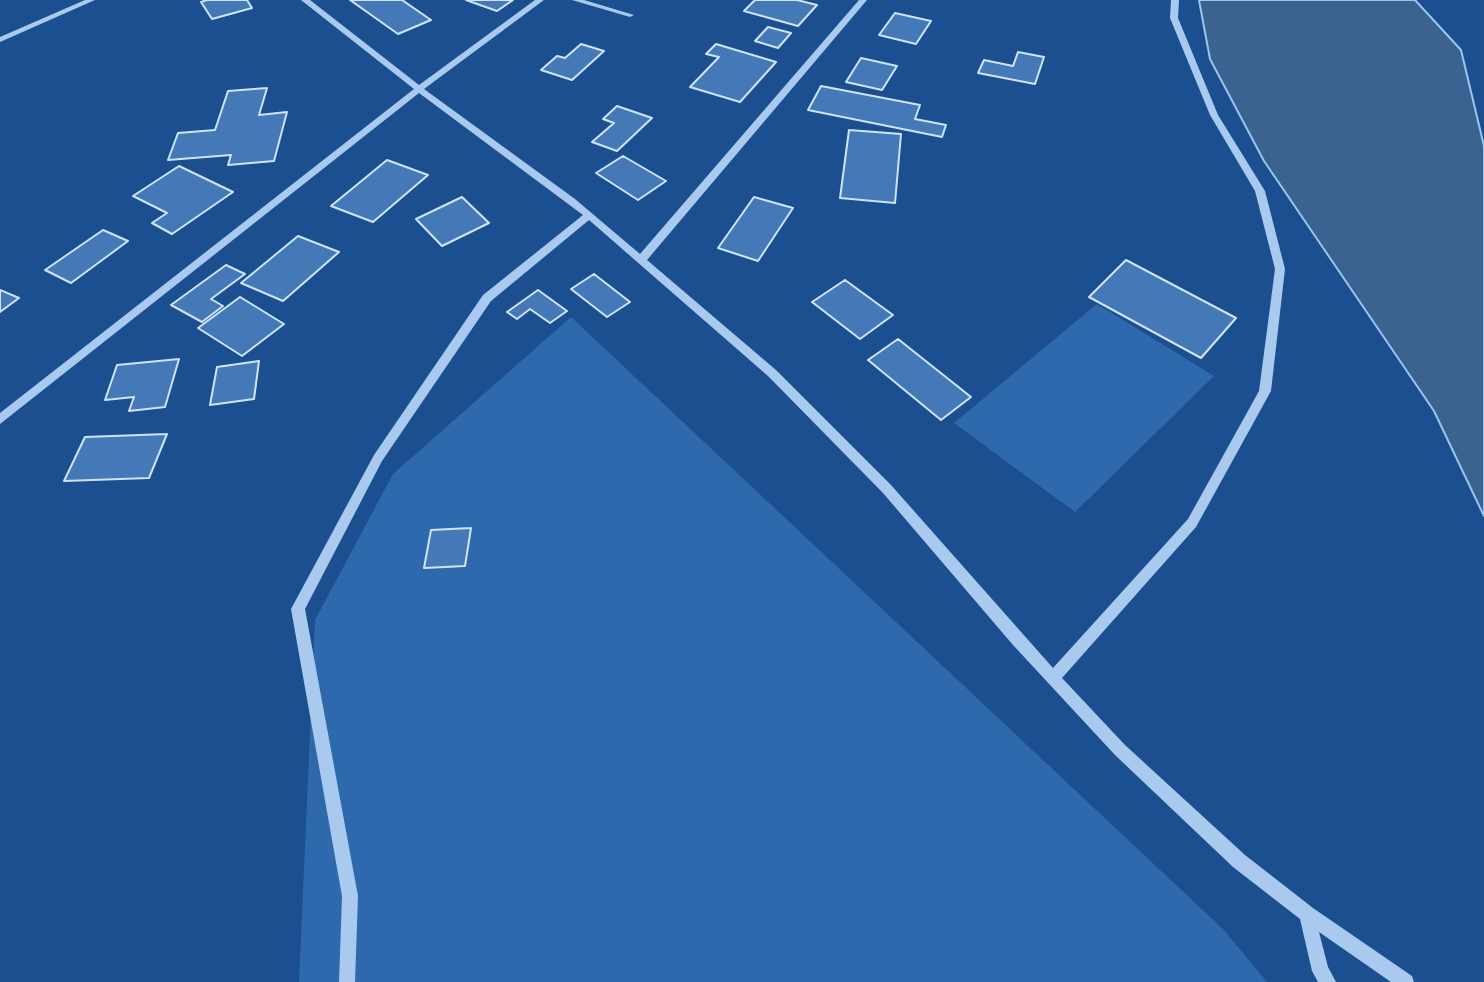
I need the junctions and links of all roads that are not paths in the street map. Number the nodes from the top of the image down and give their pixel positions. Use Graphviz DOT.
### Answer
graph roads {
  1 [pos="91,0"];
  2 [pos="305,0"];
  3 [pos="540,0"];
  4 [pos="576,0"];
  5 [pos="863,0"];
  6 [pos="1175,0"];
  7 [pos="630,15"];
  8 [pos="0,40"];
  9 [pos="419,89"];
  10 [pos="589,215"];
  11 [pos="641,260"];
  12 [pos="0,419"];
  13 [pos="1053,678"];
  14 [pos="1307,914"];
  15 [pos="347,982"];
  16 [pos="1328,982"];
  17 [pos="1406,982"];
  1 -- 8 [label="street"];
  2 -- 9 [label="street"];
  3 -- 9 [label="street"];
  4 -- 7 [label="street"];
  5 -- 11 [label="street"];
  6 -- 13 [label="street"];
  9 -- 10 [label="street"];
  9 -- 12 [label="street"];
  10 -- 11 [label="street"];
  10 -- 15 [label="street"];
  11 -- 13 [label="street"];
  13 -- 14 [label="street"];
  14 -- 16 [label="street"];
  14 -- 17 [label="street"];
}
